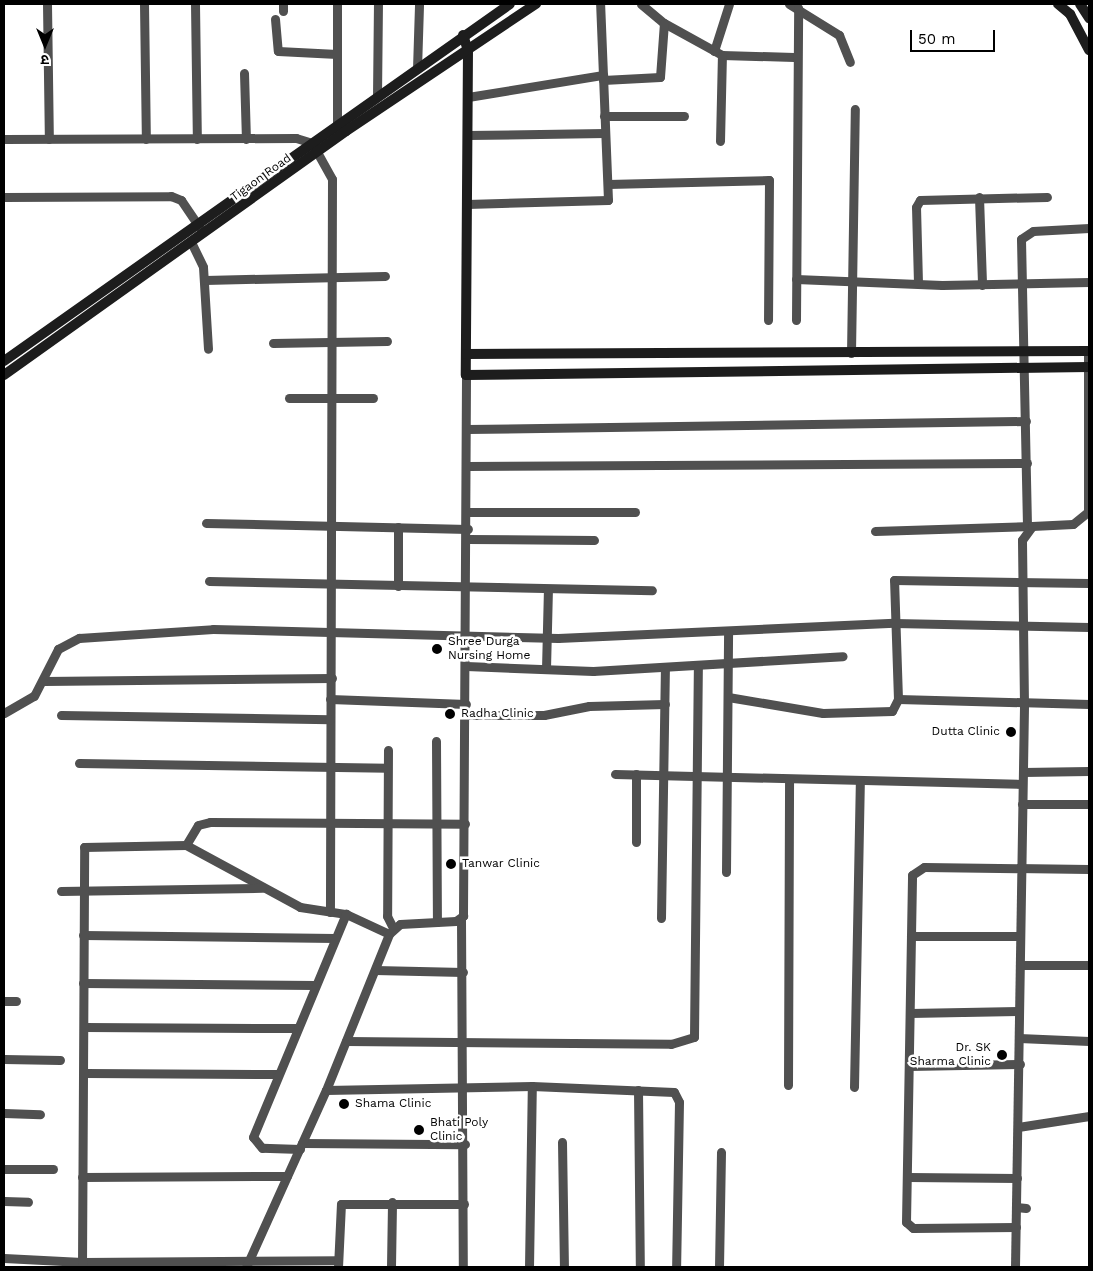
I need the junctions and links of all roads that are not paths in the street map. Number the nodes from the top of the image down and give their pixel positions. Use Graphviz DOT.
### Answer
graph roads {
  1 [pos="47,4"];
  2 [pos="144,4"];
  3 [pos="195,4"];
  4 [pos="337,4"];
  5 [pos="378,4"];
  6 [pos="419,4"];
  7 [pos="510,4"];
  8 [pos="536,4"];
  9 [pos="600,4"];
  10 [pos="641,4"];
  11 [pos="730,4"];
  12 [pos="789,4"];
  13 [pos="1058,4"];
  14 [pos="1080,4"];
  15 [pos="798,8"];
  16 [pos="1089,18"];
  17 [pos="275,19"];
  18 [pos="664,23"];
  19 [pos="463,35"];
  20 [pos="468,50"];
  21 [pos="1089,50"];
  22 [pos="718,53"];
  23 [pos="337,54"];
  24 [pos="794,58"];
  25 [pos="850,62"];
  26 [pos="417,69"];
  27 [pos="244,73"];
  28 [pos="603,77"];
  29 [pos="468,97"];
  30 [pos="377,98"];
  31 [pos="855,109"];
  32 [pos="604,116"];
  33 [pos="684,116"];
  34 [pos="337,125"];
  35 [pos="605,133"];
  36 [pos="467,135"];
  37 [pos="4,139"];
  38 [pos="49,139"];
  39 [pos="146,139"];
  40 [pos="197,139"];
  41 [pos="246,139"];
  42 [pos="720,140"];
  43 [pos="312,143"];
  44 [pos="318,152"];
  45 [pos="608,184"];
  46 [pos="1047,197"];
  47 [pos="4,198"];
  48 [pos="979,198"];
  49 [pos="467,204"];
  50 [pos="198,225"];
  51 [pos="1089,228"];
  52 [pos="204,235"];
  53 [pos="192,244"];
  54 [pos="333,275"];
  55 [pos="386,276"];
  56 [pos="796,279"];
  57 [pos="852,279"];
  58 [pos="204,280"];
  59 [pos="1089,282"];
  60 [pos="918,283"];
  61 [pos="982,285"];
  62 [pos="1024,285"];
  63 [pos="768,320"];
  64 [pos="796,320"];
  65 [pos="387,341"];
  66 [pos="333,342"];
  67 [pos="273,343"];
  68 [pos="208,349"];
  69 [pos="1026,351"];
  70 [pos="1088,352"];
  71 [pos="851,353"];
  72 [pos="466,354"];
  73 [pos="4,361"];
  74 [pos="1089,367"];
  75 [pos="1026,368"];
  76 [pos="4,375"];
  77 [pos="466,375"];
  78 [pos="334,397"];
  79 [pos="290,398"];
  80 [pos="373,398"];
  81 [pos="1026,421"];
  82 [pos="467,429"];
  83 [pos="1027,463"];
  84 [pos="467,466"];
  85 [pos="468,512"];
  86 [pos="635,512"];
  87 [pos="1085,522"];
  88 [pos="206,523"];
  89 [pos="334,525"];
  90 [pos="1030,526"];
  91 [pos="398,528"];
  92 [pos="875,531"];
  93 [pos="467,534"];
  94 [pos="594,540"];
  95 [pos="209,581"];
  96 [pos="1021,581"];
  97 [pos="1089,583"];
  98 [pos="332,585"];
  99 [pos="398,586"];
  100 [pos="466,589"];
  101 [pos="548,589"];
  102 [pos="652,590"];
  103 [pos="894,623"];
  104 [pos="1023,624"];
  105 [pos="1089,626"];
  106 [pos="332,630"];
  107 [pos="728,632"];
  108 [pos="466,636"];
  109 [pos="547,638"];
  110 [pos="843,656"];
  111 [pos="728,664"];
  112 [pos="466,666"];
  113 [pos="698,666"];
  114 [pos="665,668"];
  115 [pos="546,669"];
  116 [pos="332,678"];
  117 [pos="44,681"];
  118 [pos="728,697"];
  119 [pos="330,699"];
  120 [pos="898,699"];
  121 [pos="466,704"];
  122 [pos="665,704"];
  123 [pos="1089,704"];
  124 [pos="1024,705"];
  125 [pos="4,713"];
  126 [pos="61,715"];
  127 [pos="466,716"];
  128 [pos="330,719"];
  129 [pos="436,741"];
  130 [pos="388,750"];
  131 [pos="79,763"];
  132 [pos="329,766"];
  133 [pos="387,768"];
  134 [pos="1089,771"];
  135 [pos="1023,772"];
  136 [pos="615,774"];
  137 [pos="636,774"];
  138 [pos="664,776"];
  139 [pos="696,776"];
  140 [pos="728,776"];
  141 [pos="788,779"];
  142 [pos="860,781"];
  143 [pos="1022,784"];
  144 [pos="1022,804"];
  145 [pos="1089,804"];
  146 [pos="331,823"];
  147 [pos="388,823"];
  148 [pos="437,824"];
  149 [pos="465,824"];
  150 [pos="636,842"];
  151 [pos="186,845"];
  152 [pos="1020,869"];
  153 [pos="1089,869"];
  154 [pos="726,872"];
  155 [pos="262,888"];
  156 [pos="61,891"];
  157 [pos="83,891"];
  158 [pos="330,912"];
  159 [pos="346,914"];
  160 [pos="661,918"];
  161 [pos="461,919"];
  162 [pos="437,922"];
  163 [pos="391,931"];
  164 [pos="83,935"];
  165 [pos="911,936"];
  166 [pos="1019,936"];
  167 [pos="335,938"];
  168 [pos="1020,965"];
  169 [pos="1089,966"];
  170 [pos="375,970"];
  171 [pos="463,972"];
  172 [pos="83,983"];
  173 [pos="315,985"];
  174 [pos="4,1001"];
  175 [pos="16,1001"];
  176 [pos="1019,1011"];
  177 [pos="910,1013"];
  178 [pos="84,1027"];
  179 [pos="296,1028"];
  180 [pos="1019,1038"];
  181 [pos="346,1041"];
  182 [pos="1089,1041"];
  183 [pos="464,1042"];
  184 [pos="4,1059"];
  185 [pos="60,1060"];
  186 [pos="1020,1064"];
  187 [pos="909,1066"];
  188 [pos="85,1073"];
  189 [pos="278,1074"];
  190 [pos="788,1085"];
  191 [pos="465,1086"];
  192 [pos="532,1086"];
  193 [pos="854,1087"];
  194 [pos="326,1090"];
  195 [pos="638,1090"];
  196 [pos="4,1113"];
  197 [pos="40,1114"];
  198 [pos="1089,1116"];
  199 [pos="1018,1127"];
  200 [pos="562,1142"];
  201 [pos="465,1144"];
  202 [pos="301,1146"];
  203 [pos="721,1152"];
  204 [pos="4,1169"];
  205 [pos="53,1169"];
  206 [pos="287,1176"];
  207 [pos="82,1177"];
  208 [pos="908,1177"];
  209 [pos="1017,1178"];
  210 [pos="4,1201"];
  211 [pos="28,1202"];
  212 [pos="392,1202"];
  213 [pos="464,1204"];
  214 [pos="1016,1207"];
  215 [pos="1026,1208"];
  216 [pos="1016,1227"];
  217 [pos="4,1258"];
  218 [pos="132,1264"];
  219 [pos="338,1264"];
  220 [pos="82,1265"];
  221 [pos="191,1265"];
  222 [pos="247,1265"];
  223 [pos="391,1267"];
  224 [pos="464,1267"];
  225 [pos="529,1267"];
  226 [pos="564,1267"];
  227 [pos="640,1267"];
  228 [pos="676,1267"];
  229 [pos="720,1267"];
  230 [pos="1015,1267"];
  1 -- 38 [label="street"];
  2 -- 39 [label="street"];
  3 -- 40 [label="street"];
  4 -- 23 [label="street"];
  5 -- 30 [label="street"];
  6 -- 26 [label="street"];
  7 -- 19 [label="street, Tigaon Road"];
  8 -- 20 [label="street, Tigaon Road"];
  9 -- 28 [label="street"];
  10 -- 18 [label="street"];
  11 -- 22 [label="street"];
  12 -- 15 [label="street"];
  13 -- 21 [label="street"];
  14 -- 16 [label="street"];
  15 -- 24 [label="street"];
  15 -- 25 [label="street"];
  17 -- 23 [label="street"];
  18 -- 22 [label="street"];
  18 -- 28 [label="street"];
  19 -- 20 [label="street"];
  19 -- 26 [label="street, Tigaon Road"];
  20 -- 29 [label="street"];
  20 -- 44 [label="street, Tigaon Road"];
  22 -- 24 [label="street"];
  22 -- 42 [label="street"];
  23 -- 34 [label="street"];
  24 -- 56 [label="street"];
  26 -- 30 [label="street, Tigaon Road"];
  27 -- 41 [label="street"];
  28 -- 29 [label="street"];
  28 -- 32 [label="street"];
  29 -- 36 [label="street"];
  30 -- 34 [label="street, Tigaon Road"];
  31 -- 57 [label="street"];
  32 -- 33 [label="street"];
  32 -- 35 [label="street"];
  34 -- 43 [label="street, Tigaon Road"];
  35 -- 36 [label="street"];
  35 -- 45 [label="street"];
  36 -- 49 [label="street"];
  37 -- 38 [label="street"];
  38 -- 39 [label="street"];
  39 -- 40 [label="street"];
  40 -- 41 [label="street"];
  41 -- 43 [label="street"];
  43 -- 44 [label="street"];
  43 -- 50 [label="street, Tigaon Road"];
  44 -- 52 [label="street, Tigaon Road"];
  44 -- 54 [label="street"];
  45 -- 49 [label="street"];
  45 -- 63 [label="street"];
  46 -- 48 [label="street"];
  47 -- 50 [label="street"];
  48 -- 60 [label="street"];
  48 -- 61 [label="street"];
  49 -- 72 [label="street"];
  50 -- 52 [label="street"];
  50 -- 73 [label="street, Tigaon Road"];
  51 -- 62 [label="street"];
  52 -- 53 [label="street, Tigaon Road"];
  53 -- 58 [label="street"];
  53 -- 76 [label="street, Tigaon Road"];
  54 -- 55 [label="street"];
  54 -- 58 [label="street"];
  54 -- 66 [label="street"];
  56 -- 57 [label="street"];
  56 -- 64 [label="street"];
  57 -- 60 [label="street"];
  57 -- 71 [label="street"];
  58 -- 68 [label="street"];
  59 -- 62 [label="street"];
  60 -- 61 [label="street"];
  61 -- 62 [label="street"];
  62 -- 69 [label="street"];
  65 -- 66 [label="street"];
  66 -- 67 [label="street"];
  66 -- 78 [label="street"];
  69 -- 70 [label="street"];
  69 -- 71 [label="street"];
  69 -- 75 [label="street"];
  70 -- 74 [label="street"];
  71 -- 72 [label="street"];
  72 -- 77 [label="street"];
  74 -- 75 [label="street"];
  74 -- 87 [label="street"];
  75 -- 77 [label="street"];
  75 -- 81 [label="street"];
  77 -- 82 [label="street"];
  78 -- 79 [label="street"];
  78 -- 80 [label="street"];
  78 -- 89 [label="street"];
  81 -- 82 [label="street"];
  81 -- 83 [label="street"];
  82 -- 84 [label="street"];
  83 -- 84 [label="street"];
  83 -- 90 [label="street"];
  84 -- 85 [label="street"];
  85 -- 86 [label="street"];
  85 -- 93 [label="street"];
  87 -- 90 [label="street"];
  88 -- 89 [label="street"];
  89 -- 91 [label="street"];
  89 -- 98 [label="street"];
  90 -- 92 [label="street"];
  90 -- 96 [label="street"];
  91 -- 93 [label="street"];
  91 -- 99 [label="street"];
  93 -- 94 [label="street"];
  93 -- 100 [label="street"];
  95 -- 98 [label="street"];
  96 -- 97 [label="street"];
  96 -- 103 [label="street"];
  96 -- 104 [label="street"];
  98 -- 99 [label="street"];
  98 -- 106 [label="street"];
  99 -- 100 [label="street"];
  100 -- 101 [label="street"];
  100 -- 108 [label="street"];
  101 -- 102 [label="street"];
  101 -- 109 [label="street"];
  103 -- 104 [label="street"];
  103 -- 107 [label="street"];
  103 -- 120 [label="street"];
  104 -- 105 [label="street"];
  104 -- 124 [label="street"];
  106 -- 108 [label="street"];
  106 -- 116 [label="street"];
  106 -- 117 [label="street"];
  107 -- 109 [label="street"];
  107 -- 111 [label="street"];
  108 -- 109 [label="street"];
  108 -- 112 [label="street"];
  109 -- 115 [label="street"];
  110 -- 111 [label="street"];
  111 -- 113 [label="street"];
  111 -- 118 [label="street"];
  112 -- 115 [label="street"];
  112 -- 121 [label="street"];
  113 -- 114 [label="street"];
  113 -- 139 [label="street"];
  114 -- 115 [label="street"];
  114 -- 122 [label="street"];
  116 -- 117 [label="street"];
  116 -- 119 [label="street"];
  117 -- 125 [label="street"];
  118 -- 120 [label="street"];
  118 -- 140 [label="street"];
  119 -- 121 [label="street"];
  119 -- 128 [label="street"];
  120 -- 124 [label="street"];
  121 -- 127 [label="street"];
  122 -- 127 [label="street"];
  122 -- 138 [label="street"];
  123 -- 124 [label="street"];
  124 -- 135 [label="street"];
  126 -- 128 [label="street"];
  127 -- 149 [label="street"];
  128 -- 132 [label="street"];
  129 -- 148 [label="street"];
  130 -- 133 [label="street"];
  131 -- 132 [label="street"];
  132 -- 133 [label="street"];
  132 -- 146 [label="street"];
  133 -- 147 [label="street"];
  134 -- 135 [label="street"];
  135 -- 143 [label="street"];
  136 -- 137 [label="street"];
  137 -- 138 [label="street"];
  137 -- 150 [label="street"];
  138 -- 139 [label="street"];
  138 -- 160 [label="street"];
  139 -- 140 [label="street"];
  139 -- 183 [label="street"];
  140 -- 141 [label="street"];
  140 -- 154 [label="street"];
  141 -- 142 [label="street"];
  141 -- 190 [label="street"];
  142 -- 143 [label="street"];
  142 -- 193 [label="street"];
  143 -- 144 [label="street"];
  144 -- 145 [label="street"];
  144 -- 152 [label="street"];
  146 -- 147 [label="street"];
  146 -- 151 [label="street"];
  146 -- 158 [label="street"];
  147 -- 148 [label="street"];
  147 -- 163 [label="street"];
  148 -- 149 [label="street"];
  148 -- 162 [label="street"];
  149 -- 161 [label="street"];
  151 -- 155 [label="street"];
  151 -- 157 [label="street"];
  152 -- 153 [label="street"];
  152 -- 165 [label="street"];
  152 -- 166 [label="street"];
  155 -- 157 [label="street"];
  155 -- 158 [label="street"];
  156 -- 157 [label="street"];
  157 -- 164 [label="street"];
  158 -- 159 [label="street"];
  159 -- 163 [label="street"];
  159 -- 167 [label="street"];
  161 -- 162 [label="street"];
  161 -- 171 [label="street"];
  162 -- 163 [label="street"];
  163 -- 170 [label="street"];
  164 -- 167 [label="street"];
  164 -- 172 [label="street"];
  165 -- 166 [label="street"];
  165 -- 177 [label="street"];
  166 -- 168 [label="street"];
  167 -- 173 [label="street"];
  168 -- 169 [label="street"];
  168 -- 176 [label="street"];
  170 -- 171 [label="street"];
  170 -- 181 [label="street"];
  171 -- 183 [label="street"];
  172 -- 173 [label="street"];
  172 -- 178 [label="street"];
  173 -- 179 [label="street"];
  174 -- 175 [label="street"];
  176 -- 177 [label="street"];
  176 -- 180 [label="street"];
  177 -- 187 [label="street"];
  178 -- 179 [label="street"];
  178 -- 188 [label="street"];
  179 -- 189 [label="street"];
  180 -- 182 [label="street"];
  180 -- 186 [label="street"];
  181 -- 183 [label="street"];
  181 -- 194 [label="street"];
  183 -- 191 [label="street"];
  184 -- 185 [label="street"];
  186 -- 187 [label="street"];
  186 -- 199 [label="street"];
  187 -- 208 [label="street"];
  188 -- 189 [label="street"];
  188 -- 207 [label="street"];
  189 -- 202 [label="street"];
  191 -- 192 [label="street"];
  191 -- 194 [label="street"];
  191 -- 201 [label="street"];
  192 -- 195 [label="street"];
  192 -- 225 [label="street"];
  194 -- 202 [label="street"];
  195 -- 227 [label="street"];
  195 -- 228 [label="street"];
  196 -- 197 [label="street"];
  198 -- 199 [label="street"];
  199 -- 209 [label="street"];
  200 -- 226 [label="street"];
  201 -- 202 [label="street"];
  201 -- 213 [label="street"];
  202 -- 206 [label="street"];
  203 -- 229 [label="street"];
  204 -- 205 [label="street"];
  206 -- 207 [label="street"];
  206 -- 222 [label="street"];
  207 -- 220 [label="street"];
  208 -- 209 [label="street"];
  208 -- 216 [label="street"];
  209 -- 214 [label="street"];
  210 -- 211 [label="street"];
  212 -- 213 [label="street"];
  212 -- 219 [label="street"];
  212 -- 223 [label="street"];
  213 -- 224 [label="street"];
  214 -- 215 [label="street"];
  214 -- 216 [label="street"];
  216 -- 230 [label="street"];
  217 -- 220 [label="street"];
  218 -- 220 [label="street"];
  218 -- 221 [label="street"];
  219 -- 222 [label="street"];
  221 -- 222 [label="street"];
}
